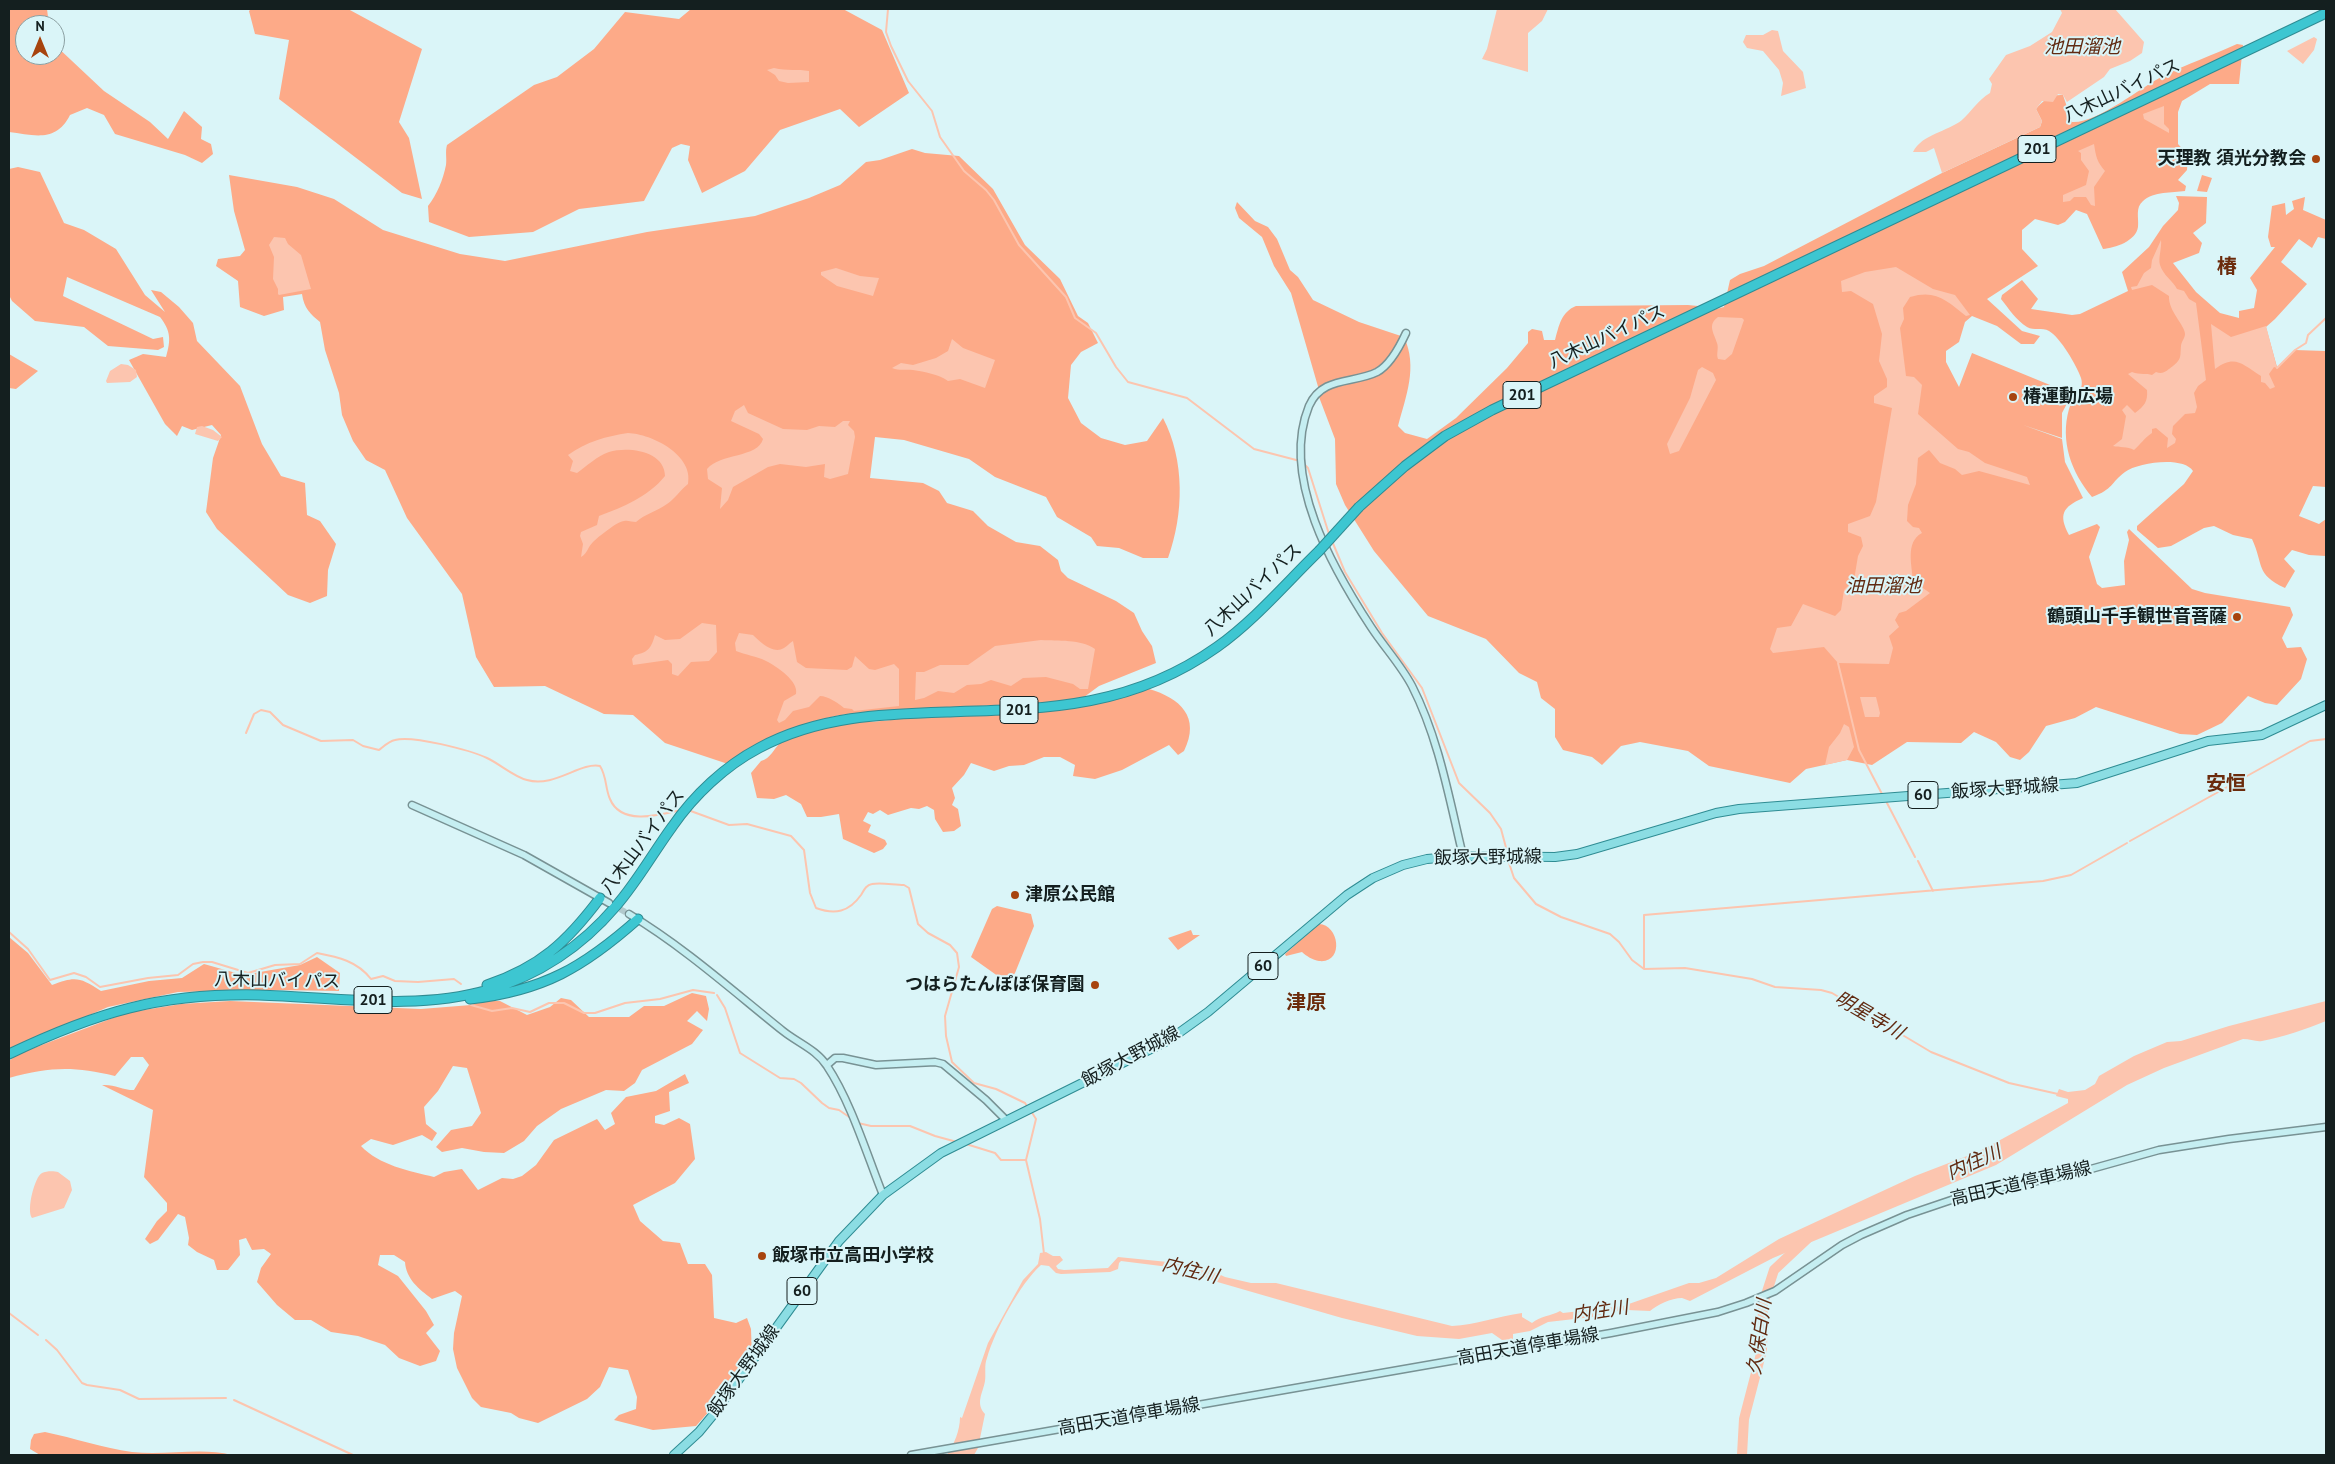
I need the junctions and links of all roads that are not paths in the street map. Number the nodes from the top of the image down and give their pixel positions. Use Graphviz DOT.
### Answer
graph roads {
  1 [pos="2326,13"];
  2 [pos="1406,333"];
  3 [pos="2326,705"];
  4 [pos="412,805"];
  5 [pos="1462,856"];
  6 [pos="600,898"];
  7 [pos="609,903"];
  8 [pos="634,917"];
  9 [pos="453,997"];
  10 [pos="421,1000"];
  11 [pos="9,1054"];
  12 [pos="827,1065"];
  13 [pos="1006,1120"];
  14 [pos="2326,1127"];
  15 [pos="883,1195"];
  16 [pos="674,1455"];
  17 [pos="911,1455"];
  1 -- 9 [label="highway, 八木山バイパス / 201, bridge"];
  2 -- 5 [label="main road"];
  3 -- 5 [label="main road, 飯塚大野城線 / 60"];
  4 -- 6 [label="main road"];
  5 -- 13 [label="main road, 飯塚大野城線 / 60"];
  6 -- 7 [label="main road"];
  6 -- 10 [label="highway"];
  8 -- 9 [label="highway"];
  8 -- 12 [label="main road"];
  9 -- 10 [label="highway, 八木山バイパス / 201"];
  10 -- 11 [label="highway, 八木山バイパス / 201"];
  12 -- 13 [label="main road"];
  12 -- 15 [label="main road"];
  13 -- 15 [label="main road, 飯塚大野城線 / 60"];
  14 -- 17 [label="main road, 高田天道停車場線"];
  15 -- 16 [label="main road, 飯塚大野城線 / 60"];
}
